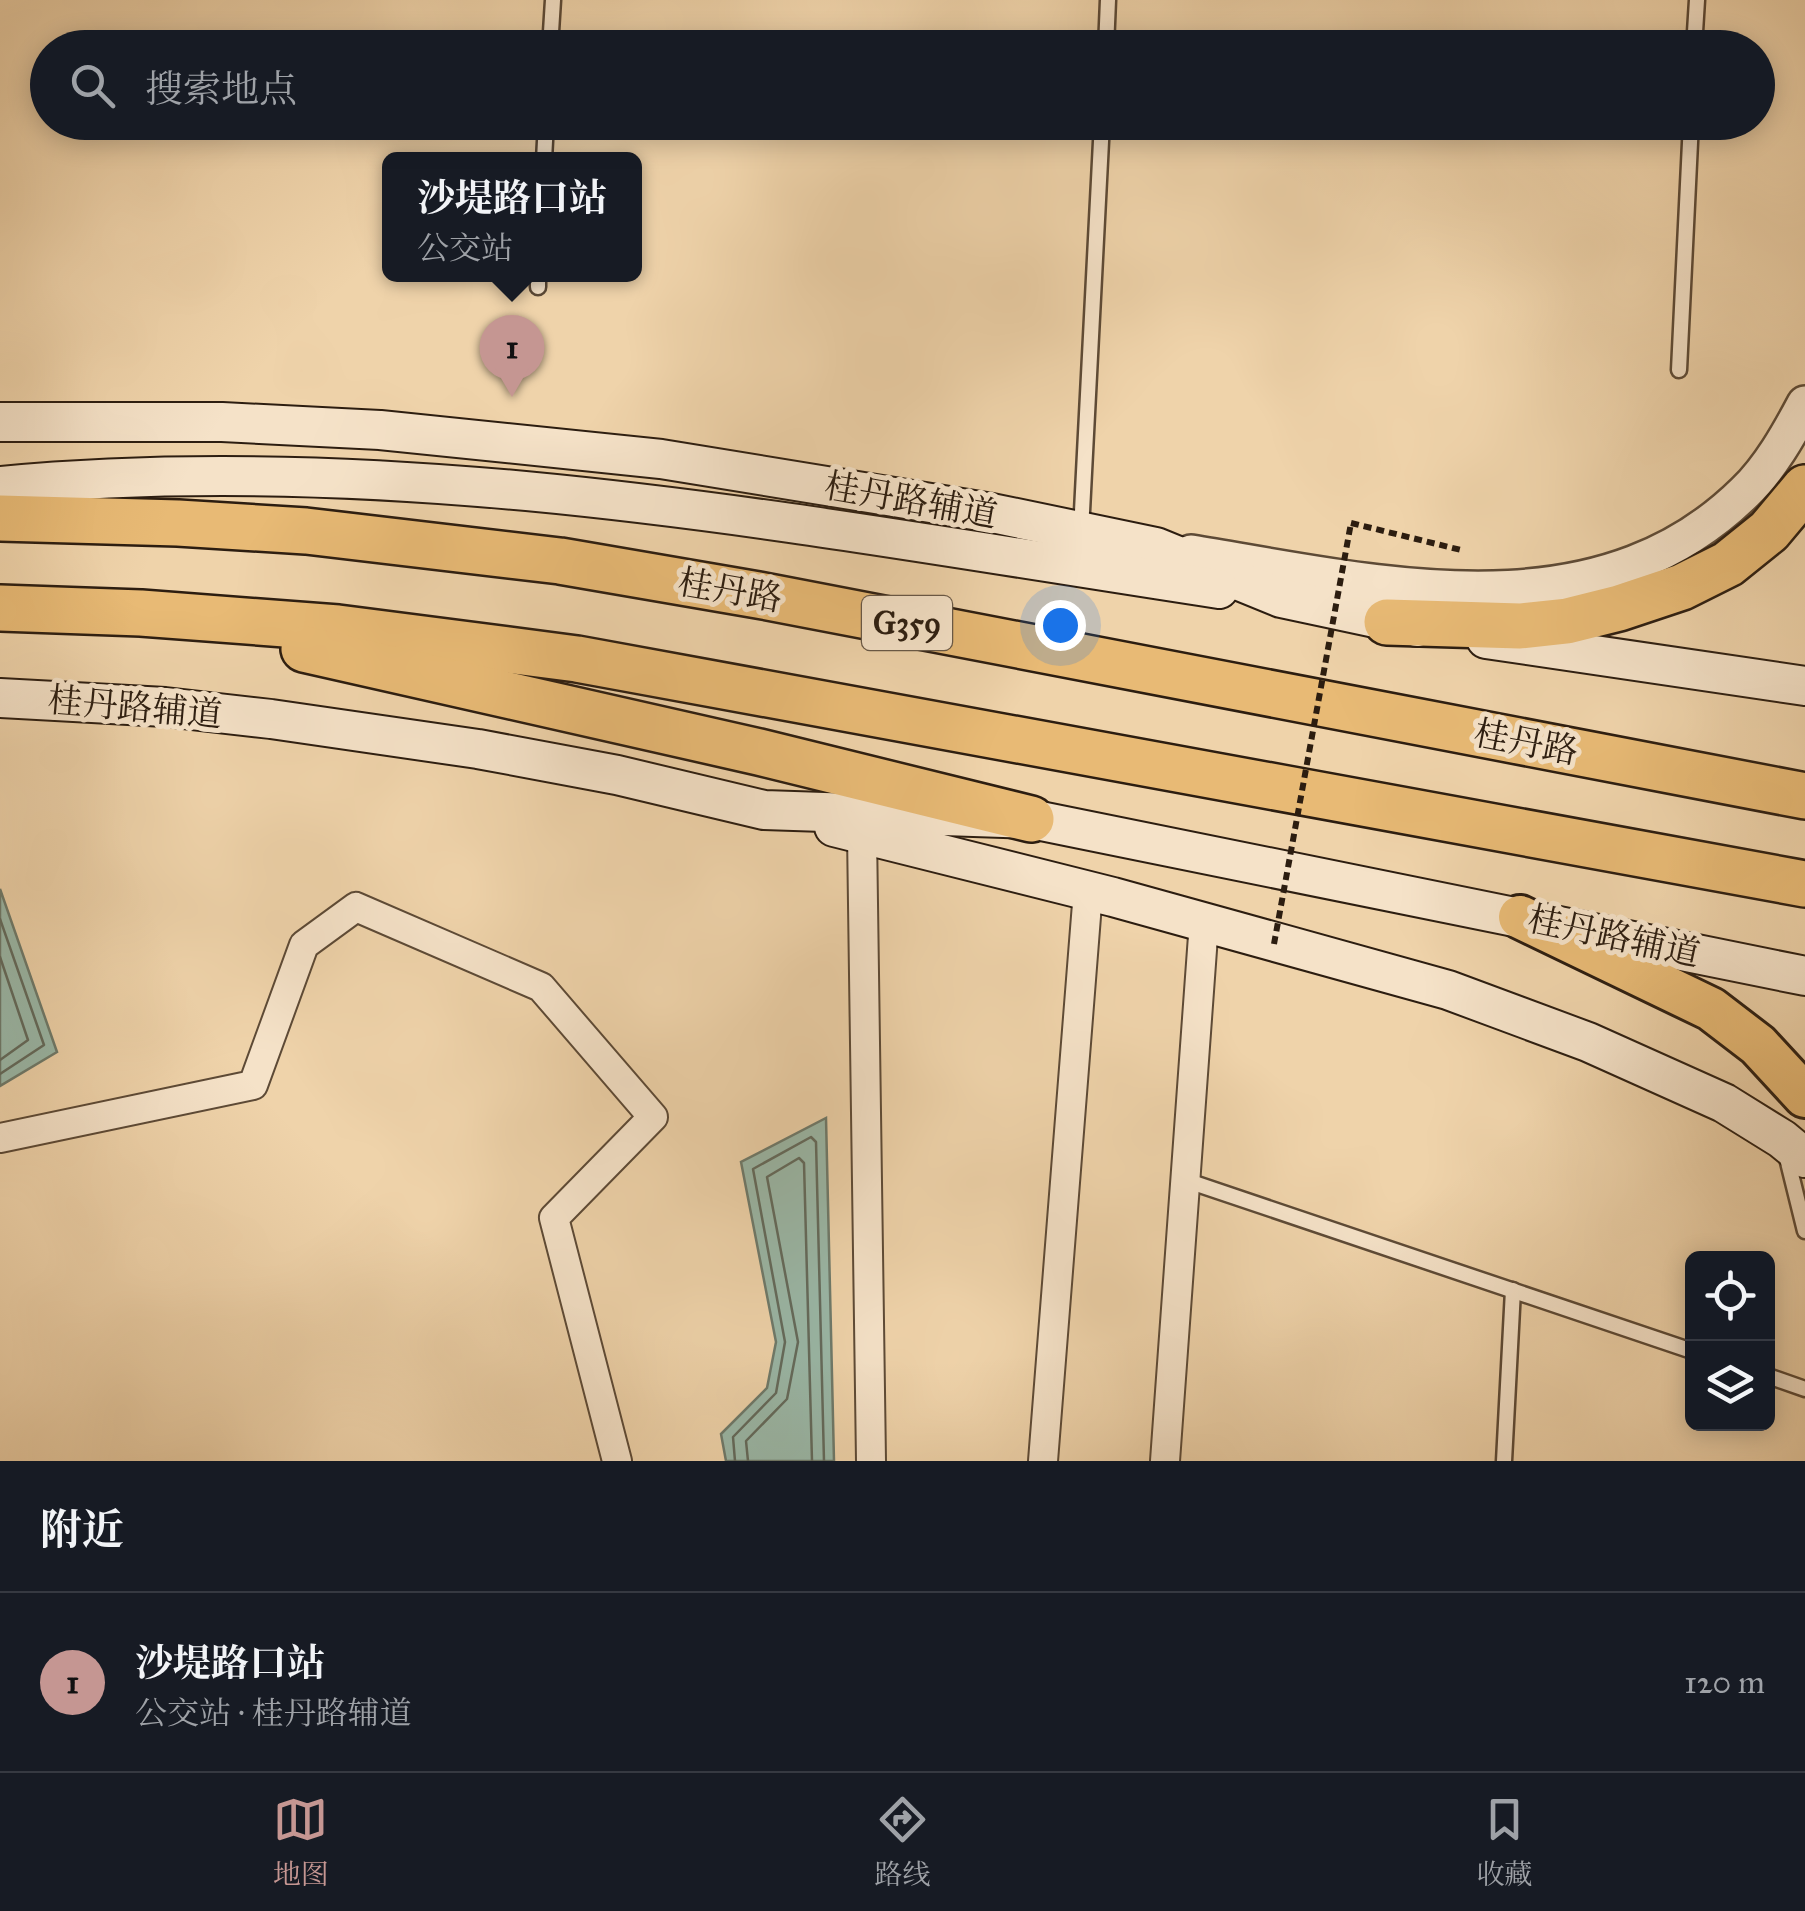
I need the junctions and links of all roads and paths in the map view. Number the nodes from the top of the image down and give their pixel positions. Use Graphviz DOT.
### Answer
graph roads {
  1 [pos="553,0"];
  2 [pos="1108,0"];
  3 [pos="1697,0"];
  4 [pos="551,30"];
  5 [pos="1107,30"];
  6 [pos="1695,30"];
  7 [pos="1101,140"];
  8 [pos="1690,140"];
  9 [pos="1679,370"];
  10 [pos="1805,404"];
  11 [pos="0,422"];
  12 [pos="0,486"];
  13 [pos="1805,488"];
  14 [pos="0,518"];
  15 [pos="1081,532"];
  16 [pos="1156,547"];
  17 [pos="1461,550"];
  18 [pos="1281,598"];
  19 [pos="0,608"];
  20 [pos="141,612"];
  21 [pos="1387,622"];
  22 [pos="1805,686"];
  23 [pos="0,698"];
  24 [pos="1805,796"];
  25 [pos="764,810"];
  26 [pos="1032,819"];
  27 [pos="862,834"];
  28 [pos="1805,884"];
  29 [pos="1088,891"];
  30 [pos="1520,917"];
  31 [pos="1204,922"];
  32 [pos="1274,944"];
  33 [pos="1805,976"];
  34 [pos="1805,1096"];
  35 [pos="0,1138"];
  36 [pos="1794,1148"];
  37 [pos="1185,1180"];
  38 [pos="1805,1231"];
  39 [pos="1513,1290"];
  40 [pos="1685,1349"];
  41 [pos="1775,1378"];
  42 [pos="1805,1389"];
  43 [pos="617,1461"];
  44 [pos="871,1461"];
  45 [pos="1043,1461"];
  46 [pos="1164,1461"];
  47 [pos="1504,1461"];
  1 -- 4 [label="lane"];
  2 -- 5 [label="lane"];
  3 -- 6 [label="lane"];
  7 -- 15 [label="lane"];
  8 -- 9 [label="lane"];
  10 -- 16 [label="street"];
  11 -- 15 [label="main road, 桂丹路辅道"];
  12 -- 18 [label="main road"];
  13 -- 21 [label="highway"];
  14 -- 24 [label="highway, 桂丹路 / G359"];
  15 -- 16 [label="main road, 桂丹路辅道"];
  16 -- 18 [label="main road, 桂丹路辅道"];
  17 -- 32 [label="path, bridge"];
  18 -- 21 [label="main road, 桂丹路辅道"];
  19 -- 20 [label="highway"];
  20 -- 26 [label="highway"];
  20 -- 28 [label="highway"];
  21 -- 22 [label="main road, 桂丹路辅道"];
  23 -- 25 [label="main road, 桂丹路辅道"];
  25 -- 26 [label="main road, 桂丹路辅道"];
  25 -- 27 [label="main road"];
  26 -- 30 [label="main road, 桂丹路辅道"];
  27 -- 29 [label="main road"];
  27 -- 44 [label="street"];
  29 -- 31 [label="main road"];
  29 -- 45 [label="street"];
  30 -- 33 [label="main road, 桂丹路辅道"];
  30 -- 34 [label="main road"];
  31 -- 36 [label="main road"];
  31 -- 37 [label="street"];
  35 -- 43 [label="street"];
  36 -- 38 [label="lane"];
  37 -- 39 [label="lane"];
  37 -- 46 [label="street"];
  39 -- 40 [label="lane"];
  39 -- 47 [label="lane"];
  41 -- 42 [label="lane"];
}
